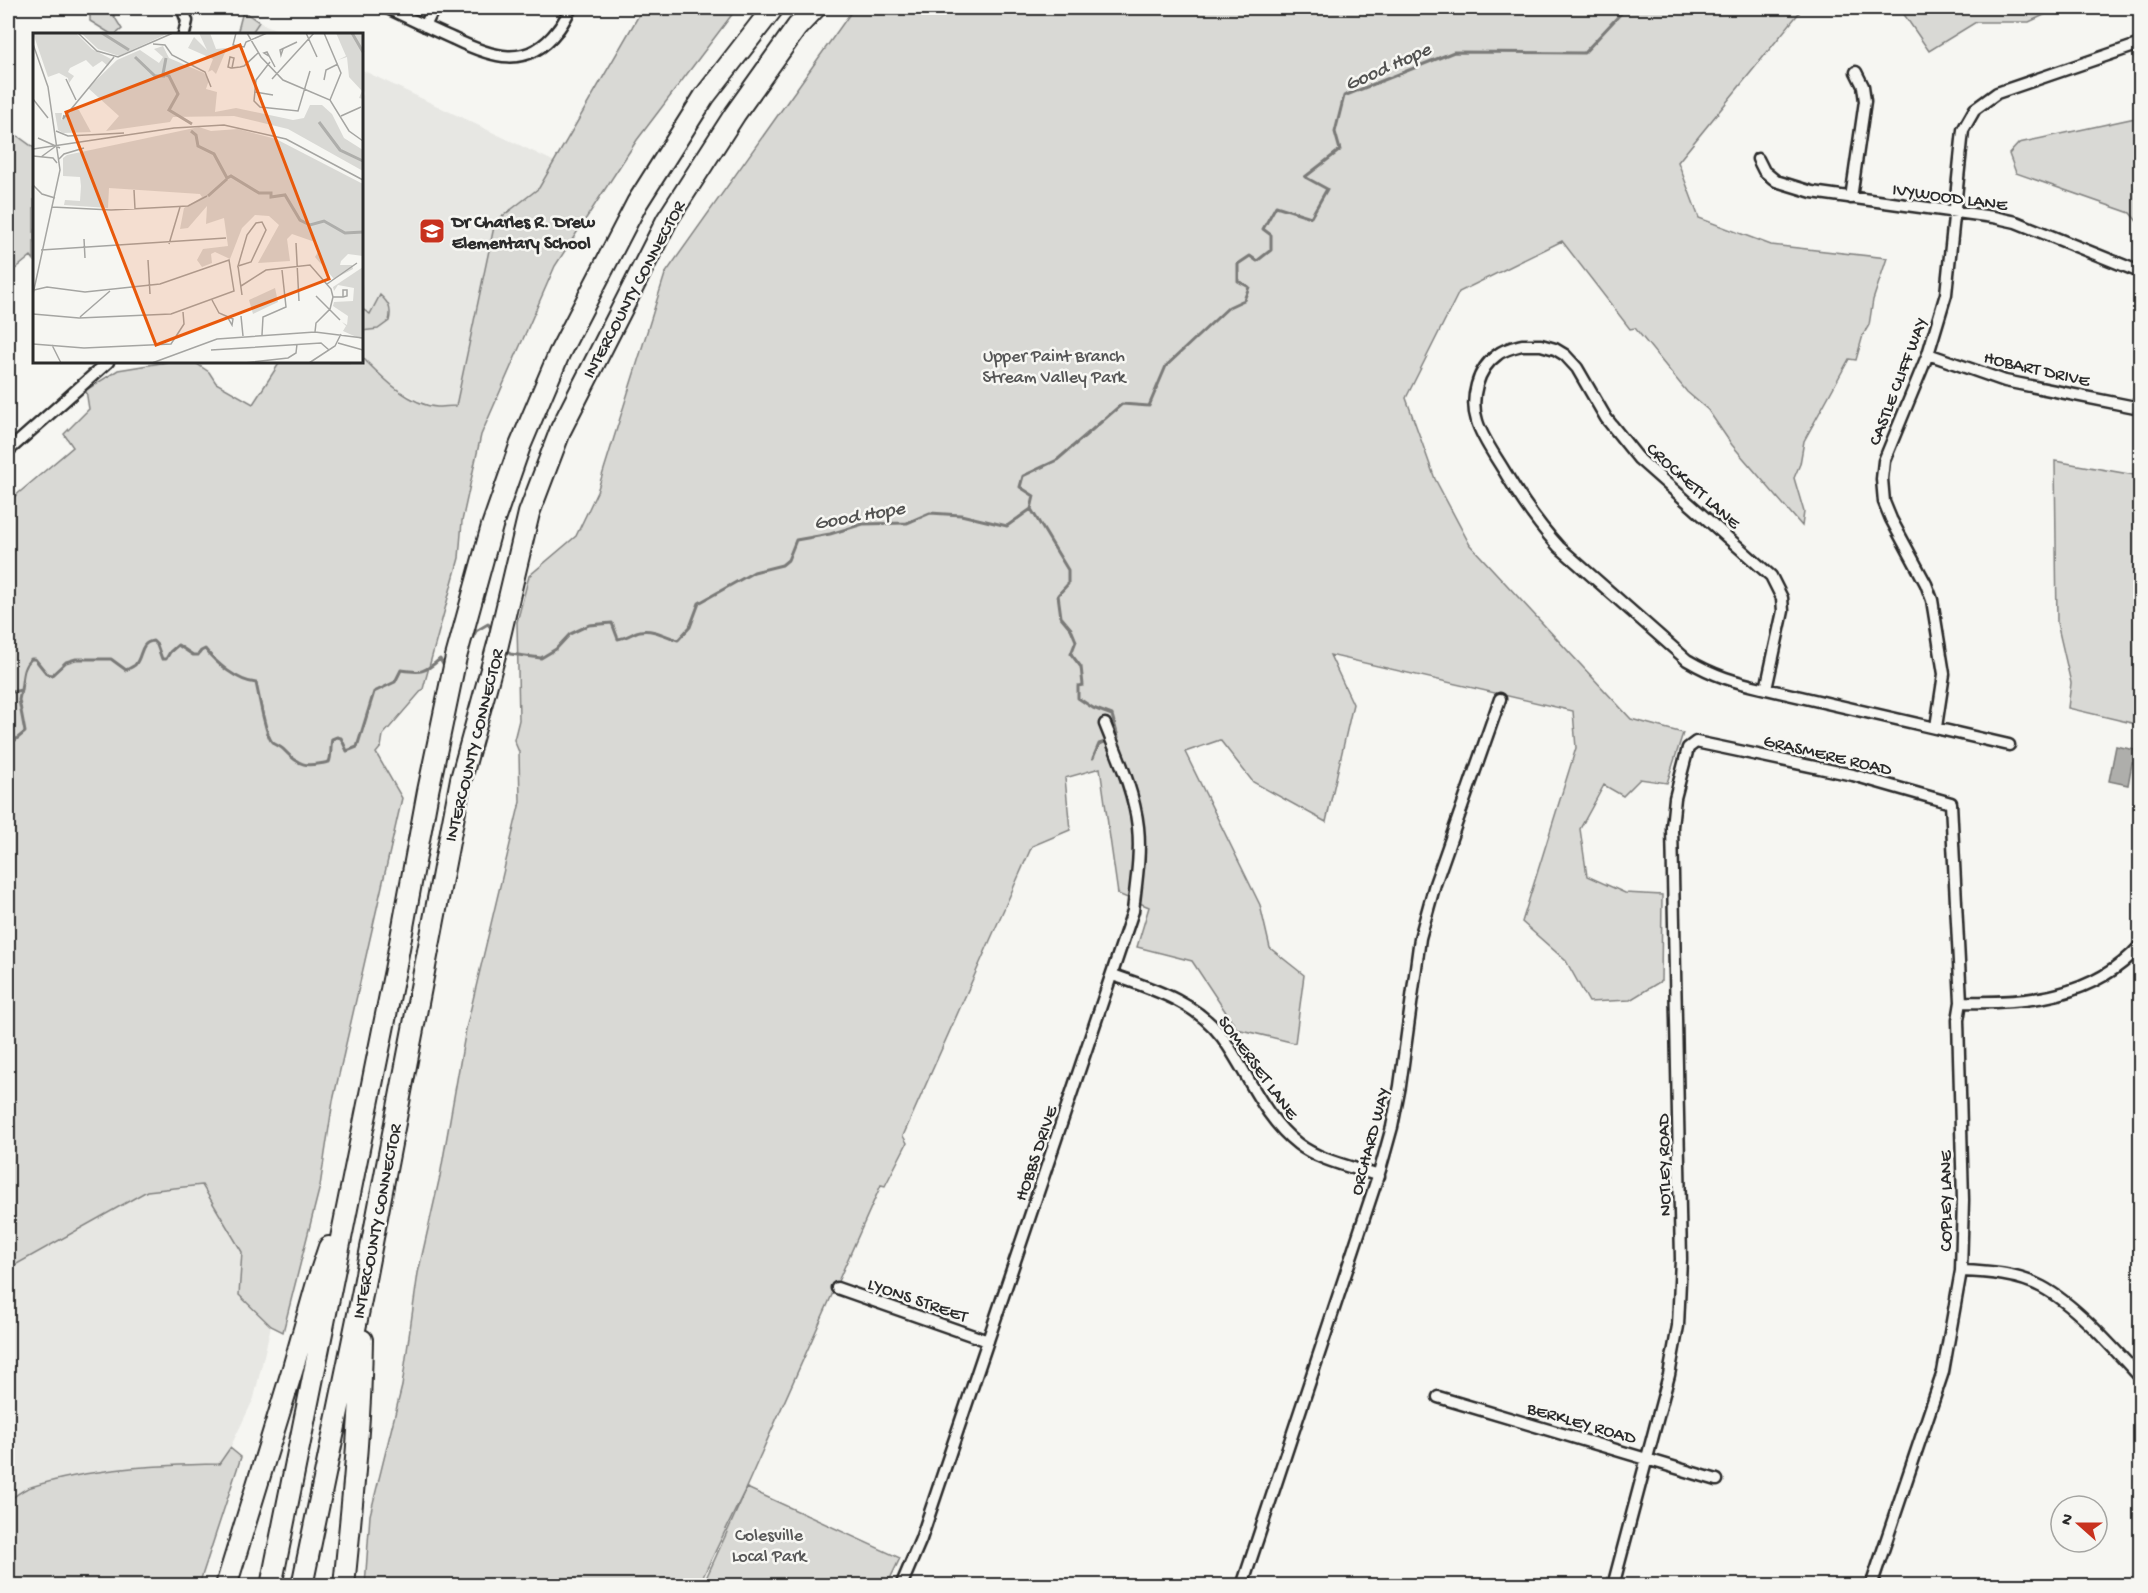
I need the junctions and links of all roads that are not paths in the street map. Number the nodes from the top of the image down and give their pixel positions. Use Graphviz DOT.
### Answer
graph roads {
  1 [pos="182,8"];
  2 [pos="387,8"];
  3 [pos="434,8"];
  4 [pos="572,8"];
  5 [pos="773,8"];
  6 [pos="814,8"];
  7 [pos="425,26"];
  8 [pos="184,33"];
  9 [pos="2140,45"];
  10 [pos="1856,72"];
  11 [pos="1758,159"];
  12 [pos="1851,198"];
  13 [pos="1956,213"];
  14 [pos="2140,272"];
  15 [pos="1928,354"];
  16 [pos="107,363"];
  17 [pos="2140,408"];
  18 [pos="8,451"];
  19 [pos="1766,689"];
  20 [pos="1500,699"];
  21 [pos="1105,724"];
  22 [pos="1936,728"];
  23 [pos="1695,742"];
  24 [pos="2009,746"];
  25 [pos="1952,803"];
  26 [pos="2140,946"];
  27 [pos="1113,975"];
  28 [pos="1961,1002"];
  29 [pos="1379,1176"];
  30 [pos="352,1182"];
  31 [pos="1961,1271"];
  32 [pos="837,1288"];
  33 [pos="362,1295"];
  34 [pos="988,1341"];
  35 [pos="2140,1377"];
  36 [pos="1438,1397"];
  37 [pos="1648,1458"];
  38 [pos="1717,1480"];
  39 [pos="226,1586"];
  40 [pos="272,1586"];
  41 [pos="302,1586"];
  42 [pos="344,1586"];
  43 [pos="901,1586"];
  44 [pos="1242,1586"];
  45 [pos="1613,1586"];
  46 [pos="1871,1586"];
  1 -- 8 [label="street"];
  2 -- 7 [label="street"];
  3 -- 7 [label="street"];
  4 -- 7 [label="street"];
  5 -- 30 [label="highway, INTERCOUNTY CONNECTOR"];
  6 -- 33 [label="highway, INTERCOUNTY CONNECTOR"];
  9 -- 13 [label="street, CASTLE CLIFF WAY"];
  10 -- 12 [label="street"];
  11 -- 12 [label="street, IVYWOOD LANE"];
  12 -- 13 [label="street, IVYWOOD LANE"];
  13 -- 14 [label="street, IVYWOOD LANE"];
  13 -- 15 [label="street, CASTLE CLIFF WAY"];
  15 -- 17 [label="street, HOBART DRIVE"];
  15 -- 22 [label="street, CASTLE CLIFF WAY"];
  16 -- 18 [label="street"];
  19 -- 19 [label="street, CROCKETT LANE"];
  19 -- 22 [label="street, CROCKETT LANE"];
  20 -- 29 [label="street, ORCHARD WAY"];
  21 -- 27 [label="street, HOBBS DRIVE"];
  22 -- 24 [label="street, CROCKETT LANE"];
  23 -- 25 [label="street, GRASMERE ROAD"];
  23 -- 37 [label="street, NOTLEY ROAD"];
  25 -- 28 [label="street, COPLEY LANE"];
  26 -- 28 [label="street"];
  27 -- 29 [label="street, SOMERSET LANE"];
  27 -- 34 [label="street, HOBBS DRIVE"];
  28 -- 31 [label="street, COPLEY LANE"];
  29 -- 44 [label="street, ORCHARD WAY"];
  30 -- 39 [label="highway"];
  30 -- 40 [label="highway, INTERCOUNTY CONNECTOR"];
  31 -- 35 [label="street"];
  31 -- 46 [label="street, COPLEY LANE"];
  32 -- 34 [label="street, LYONS STREET"];
  33 -- 41 [label="highway, INTERCOUNTY CONNECTOR"];
  33 -- 42 [label="highway"];
  34 -- 43 [label="street, HOBBS DRIVE"];
  36 -- 37 [label="street, BERKLEY ROAD"];
  37 -- 38 [label="street, BERKLEY ROAD"];
  37 -- 45 [label="street, NOTLEY ROAD"];
}
